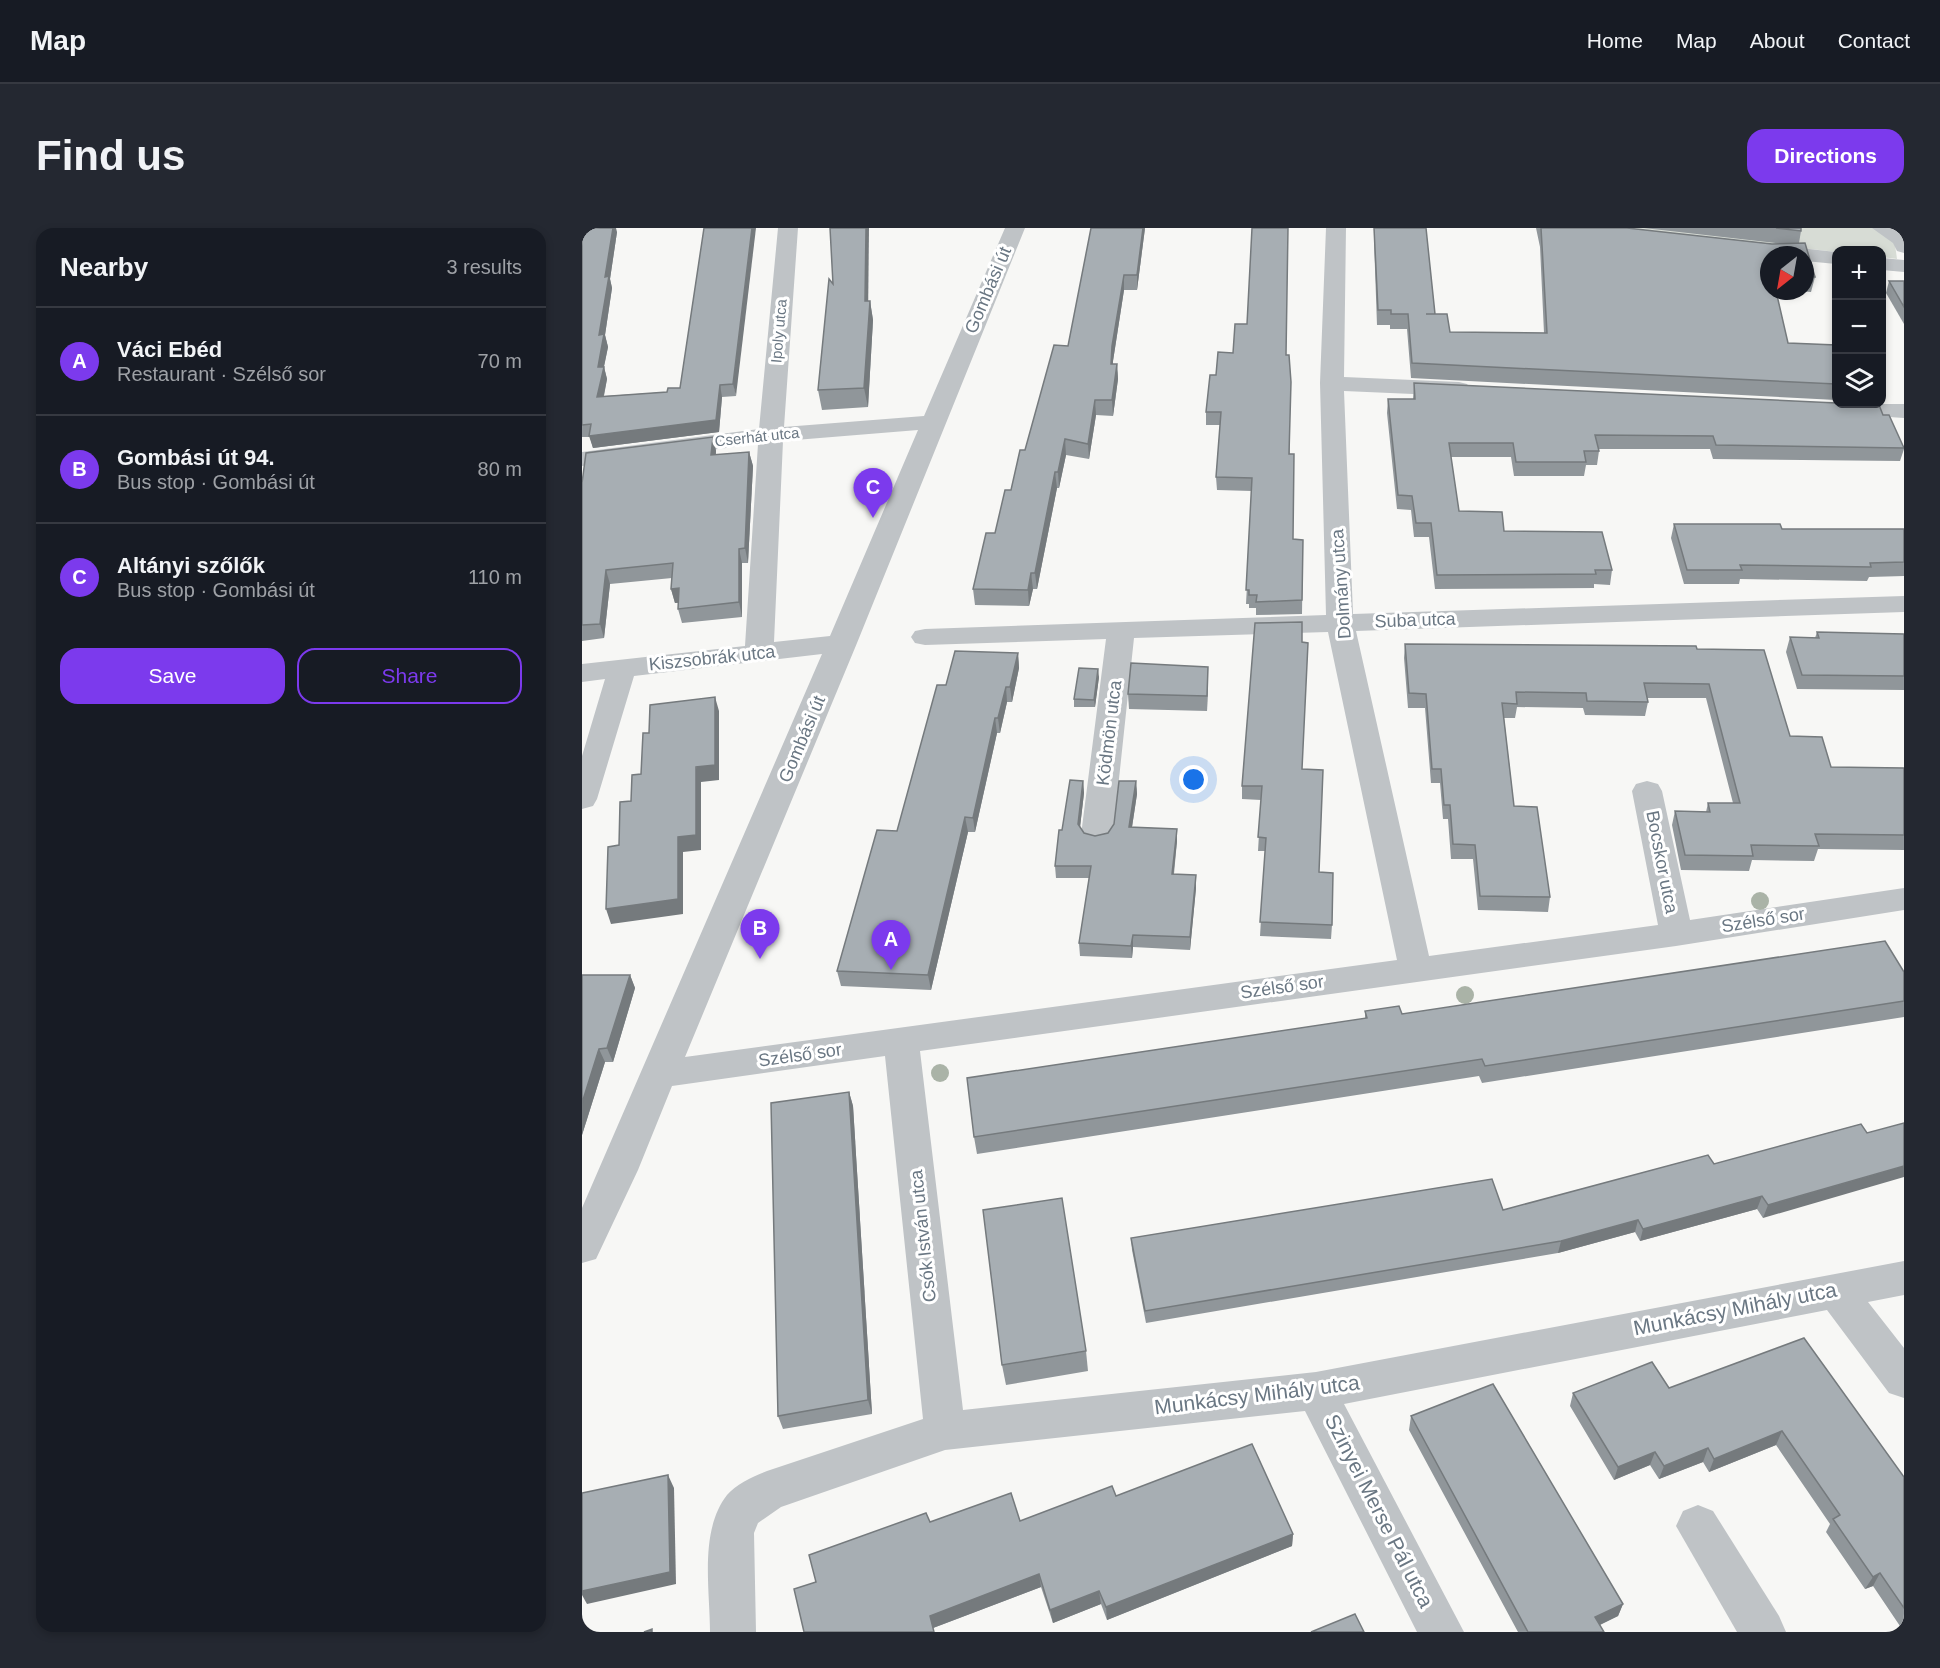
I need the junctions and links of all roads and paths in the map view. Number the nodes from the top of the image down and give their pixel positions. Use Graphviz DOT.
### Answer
graph roads {
  1 [pos="788,228"];
  2 [pos="1015,228"];
  3 [pos="1336,228"];
  4 [pos="1882,228"];
  5 [pos="1904,247"];
  6 [pos="1743,248"];
  7 [pos="1832,258"];
  8 [pos="1886,264"];
  9 [pos="1904,266"];
  10 [pos="1332,383"];
  11 [pos="1487,390"];
  12 [pos="1821,407"];
  13 [pos="1904,411"];
  14 [pos="933,422"];
  15 [pos="771,435"];
  16 [pos="582,459"];
  17 [pos="1904,604"];
  18 [pos="1340,622"];
  19 [pos="1120,630"];
  20 [pos="925,637"];
  21 [pos="843,643"];
  22 [pos="759,653"];
  23 [pos="622,668"];
  24 [pos="582,673"];
  25 [pos="1647,790"];
  26 [pos="582,799"];
  27 [pos="1097,835"];
  28 [pos="1904,899"];
  29 [pos="1676,934"];
  30 [pos="1415,968"];
  31 [pos="901,1041"];
  32 [pos="659,1074"];
  33 [pos="582,1247"];
  34 [pos="1904,1278"];
  35 [pos="1835,1290"];
  36 [pos="1904,1380"];
  37 [pos="1316,1391"];
  38 [pos="945,1431"];
  39 [pos="1698,1526"];
  40 [pos="733,1632"];
  41 [pos="1441,1632"];
  42 [pos="1763,1632"];
  1 -- 15 [label="street, Ipoly utca"];
  2 -- 14 [label="street, Gombási út"];
  3 -- 10 [label="street, Dolmány utca"];
  4 -- 5 [label="street"];
  6 -- 7 [label="street"];
  8 -- 9 [label="street"];
  10 -- 11 [label="street"];
  10 -- 18 [label="street, Dolmány utca"];
  12 -- 13 [label="street"];
  14 -- 15 [label="street, Cserhát utca"];
  14 -- 21 [label="street, Gombási út"];
  15 -- 16 [label="street, Cserhát utca"];
  15 -- 22 [label="street, Ipoly utca"];
  17 -- 18 [label="street, Suba utca"];
  18 -- 19 [label="street, Suba utca"];
  18 -- 30 [label="street, Dolmány utca"];
  19 -- 20 [label="street, Suba utca"];
  19 -- 27 [label="street, Ködmön utca"];
  21 -- 22 [label="street, Kiszsobrák utca"];
  21 -- 32 [label="street, Gombási út"];
  22 -- 23 [label="street, Kiszsobrák utca"];
  23 -- 24 [label="street, Kiszsobrák utca"];
  23 -- 26 [label="street"];
  25 -- 29 [label="street, Bocskor utca"];
  28 -- 29 [label="street, Szélső sor"];
  29 -- 30 [label="street, Szélső sor"];
  30 -- 31 [label="street, Szélső sor"];
  31 -- 32 [label="street, Szélső sor"];
  31 -- 38 [label="street, Csók István utca"];
  32 -- 33 [label="street, Gombási út"];
  34 -- 35 [label="street, Munkácsy Mihály utca"];
  35 -- 36 [label="street"];
  35 -- 37 [label="street, Munkácsy Mihály utca"];
  37 -- 38 [label="street, Munkácsy Mihály utca"];
  37 -- 41 [label="street, Szinyei Merse Pál utca"];
  38 -- 40 [label="street, Munkácsy Mihály utca"];
  39 -- 42 [label="street"];
}
